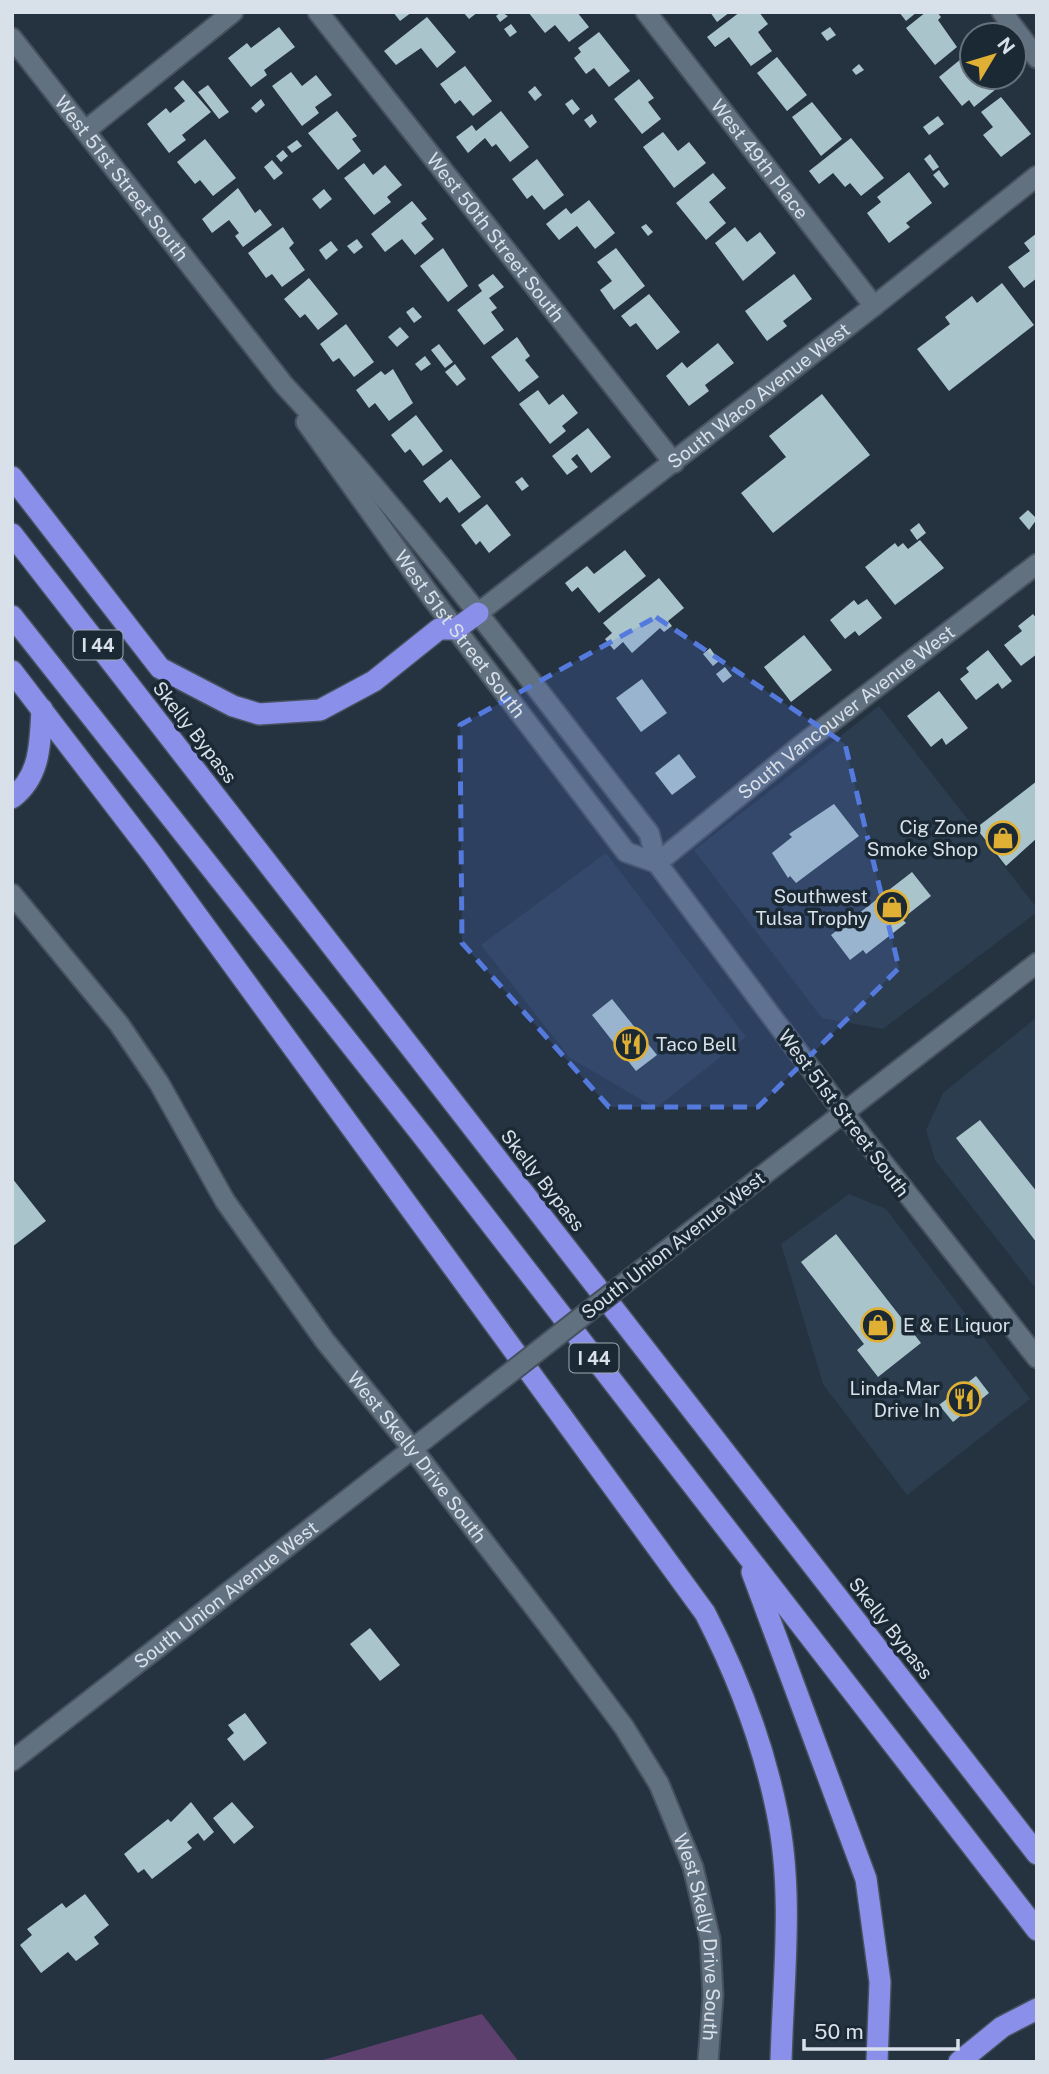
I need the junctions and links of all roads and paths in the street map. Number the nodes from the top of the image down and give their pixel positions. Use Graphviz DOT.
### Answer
graph roads {
  1 [pos="233,12"];
  2 [pos="318,12"];
  3 [pos="646,12"];
  4 [pos="1002,12"];
  5 [pos="12,38"];
  6 [pos="1037,58"];
  7 [pos="85,131"];
  8 [pos="1037,176"];
  9 [pos="874,306"];
  10 [pos="284,385"];
  11 [pos="674,463"];
  12 [pos="12,477"];
  13 [pos="12,534"];
  14 [pos="1037,564"];
  15 [pos="478,613"];
  16 [pos="12,616"];
  17 [pos="456,629"];
  18 [pos="12,671"];
  19 [pos="42,709"];
  20 [pos="12,798"];
  21 [pos="657,863"];
  22 [pos="12,894"];
  23 [pos="1037,963"];
  24 [pos="842,1112"];
  25 [pos="1037,1358"];
  26 [pos="412,1448"];
  27 [pos="745,1553"];
  28 [pos="12,1760"];
  29 [pos="1037,1854"];
  30 [pos="1037,1930"];
  31 [pos="1037,2009"];
  32 [pos="708,2062"];
  33 [pos="781,2062"];
  34 [pos="877,2062"];
  35 [pos="959,2062"];
  1 -- 7 [label="street"];
  2 -- 11 [label="street, West 50th Street South"];
  3 -- 9 [label="street, West 49th Place"];
  4 -- 6 [label="street"];
  5 -- 7 [label="street, West 51st Street South"];
  7 -- 10 [label="street, West 51st Street South"];
  8 -- 9 [label="street, South Waco Avenue West"];
  9 -- 11 [label="street, South Waco Avenue West"];
  10 -- 15 [label="street, West 51st Street South"];
  10 -- 17 [label="street, West 51st Street South"];
  11 -- 15 [label="street, South Waco Avenue West"];
  12 -- 17 [label="highway"];
  13 -- 29 [label="highway, Skelly Bypass / I 44"];
  14 -- 21 [label="street, South Vancouver Avenue West"];
  15 -- 17 [label="highway"];
  15 -- 21 [label="street, West 51st Street South"];
  16 -- 27 [label="highway, I 44"];
  17 -- 21 [label="street, West 51st Street South"];
  18 -- 19 [label="highway"];
  19 -- 20 [label="highway"];
  19 -- 33 [label="highway"];
  21 -- 24 [label="street, West 51st Street South"];
  22 -- 26 [label="street, West Skelly Drive South"];
  23 -- 24 [label="street, South Union Avenue West"];
  24 -- 25 [label="street, West 51st Street South"];
  24 -- 26 [label="street, South Union Avenue West, bridge"];
  26 -- 28 [label="street, South Union Avenue West"];
  26 -- 32 [label="street, West Skelly Drive South"];
  27 -- 30 [label="highway, I 44"];
  27 -- 34 [label="highway"];
  31 -- 35 [label="highway"];
}
